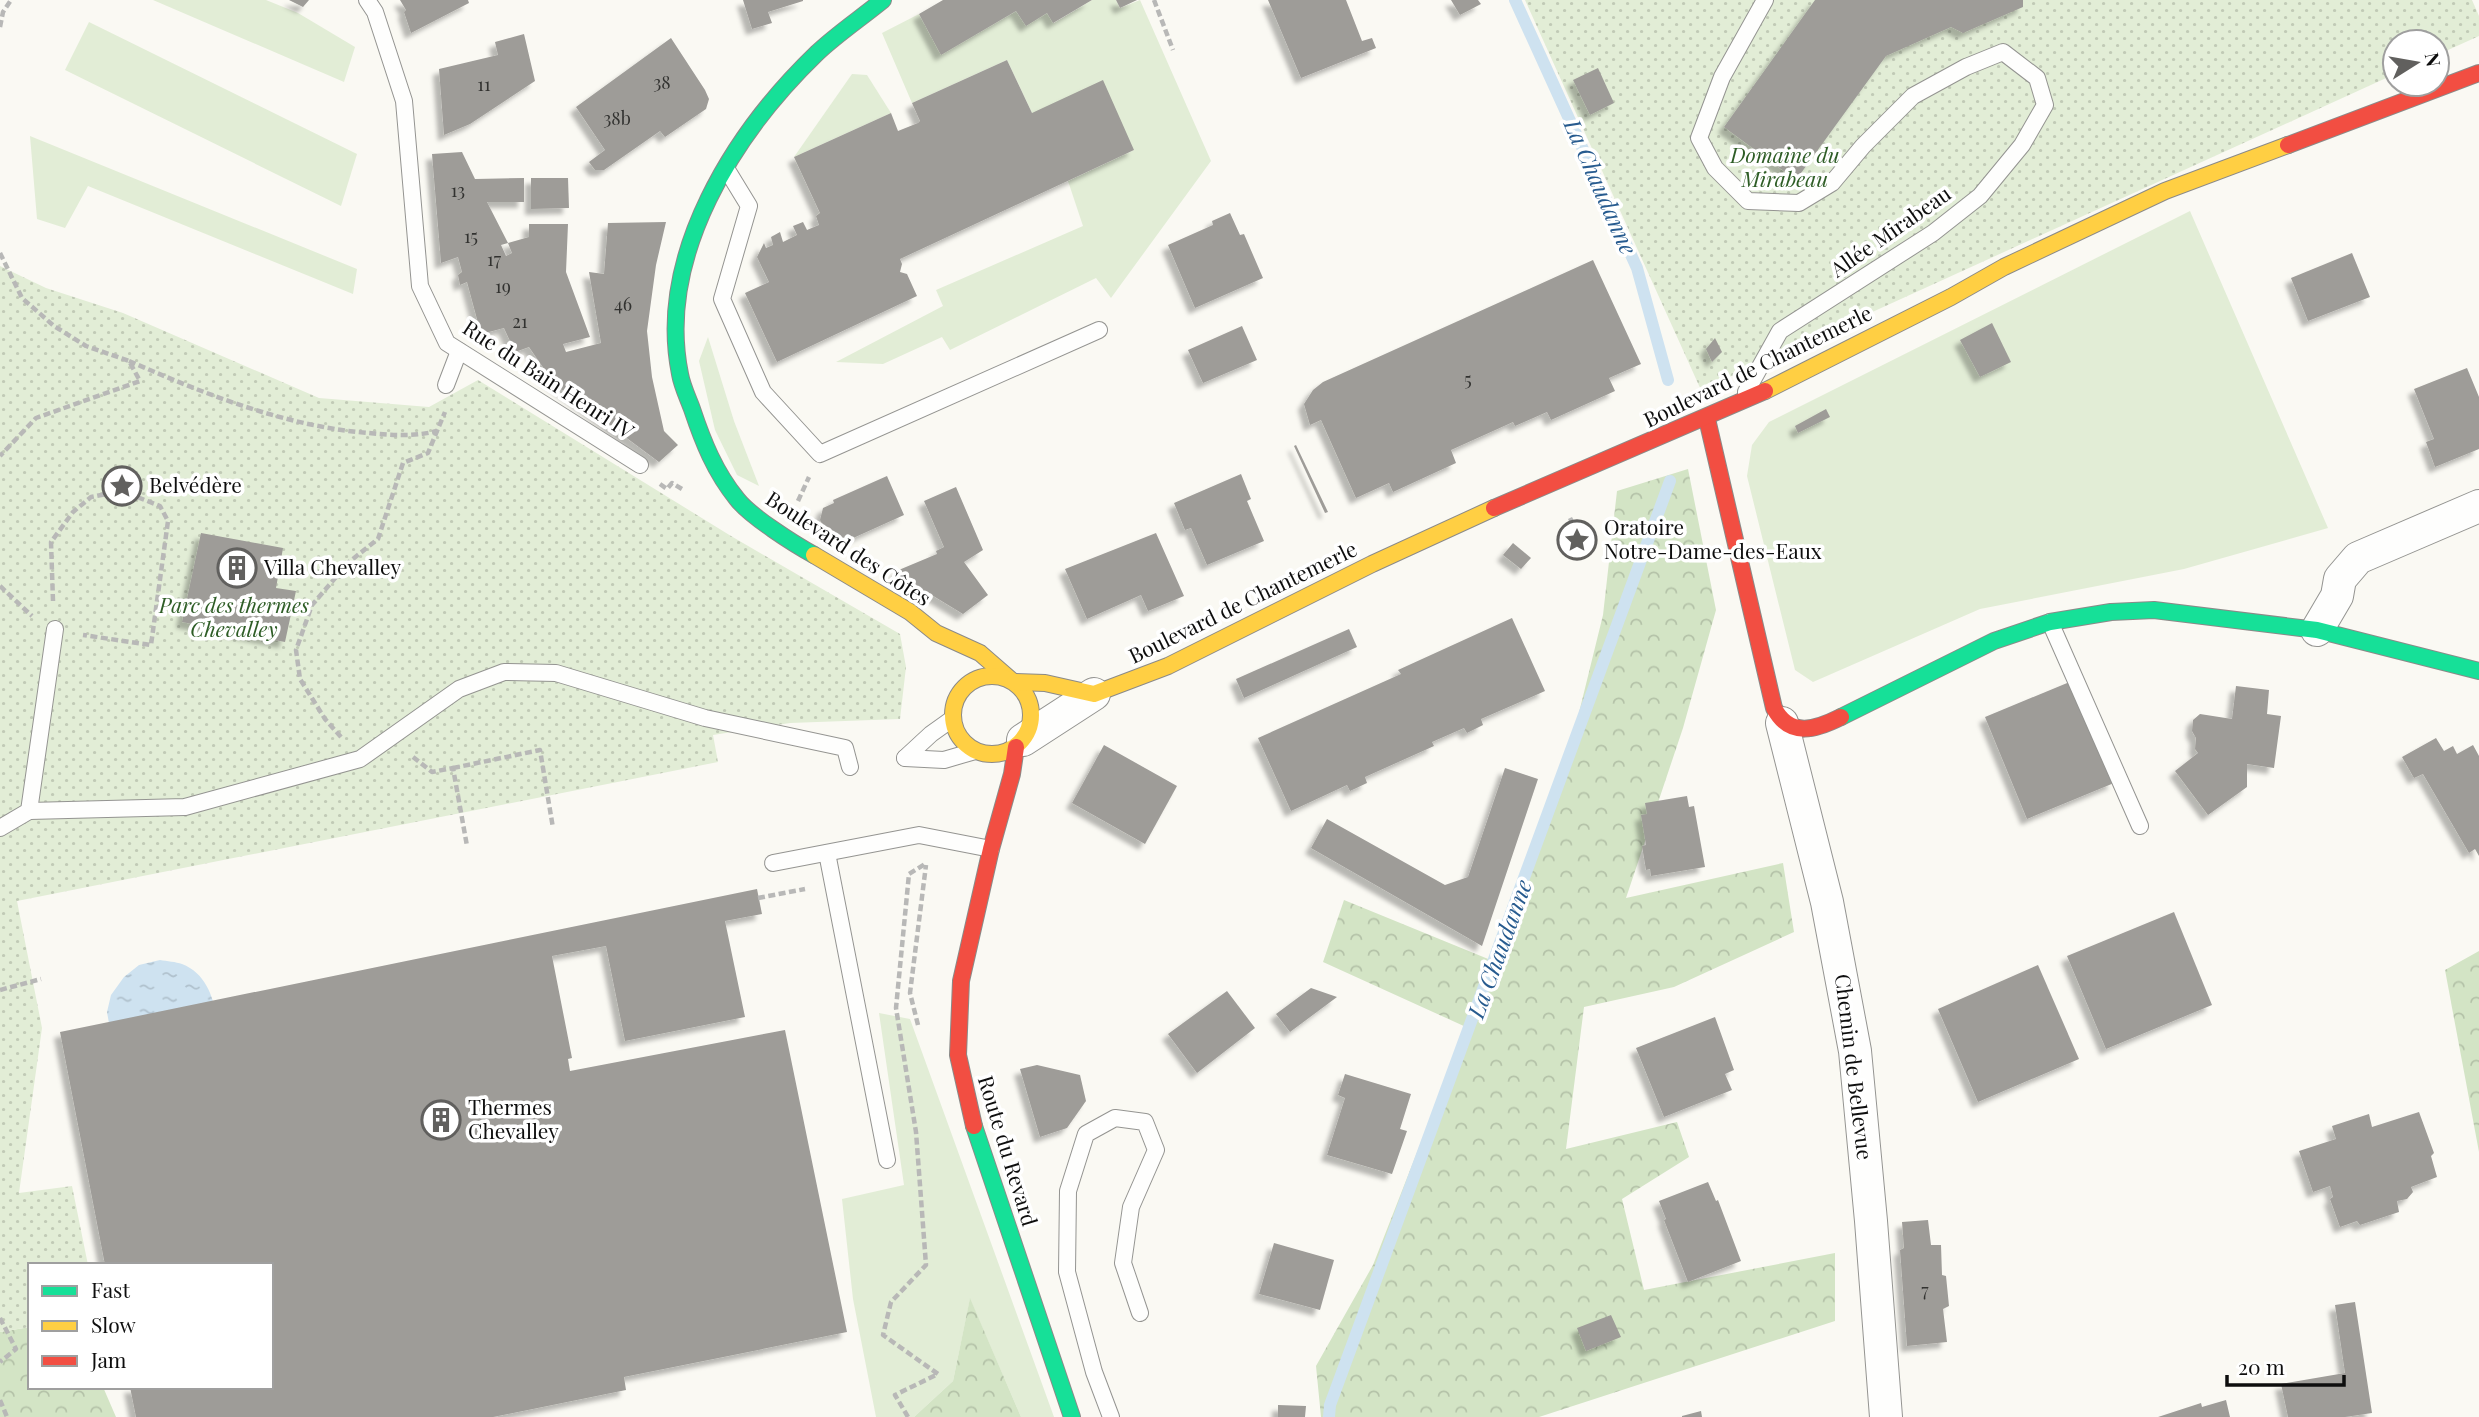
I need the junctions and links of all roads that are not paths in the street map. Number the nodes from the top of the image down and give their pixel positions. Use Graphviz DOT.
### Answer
graph roads {
  1 [pos="367,0"];
  2 [pos="883,0"];
  3 [pos="1765,0"];
  4 [pos="2479,73"];
  5 [pos="726,167"];
  6 [pos="1099,330"];
  7 [pos="459,351"];
  8 [pos="446,385"];
  9 [pos="1739,404"];
  10 [pos="1707,419"];
  11 [pos="640,465"];
  12 [pos="2479,506"];
  13 [pos="2050,622"];
  14 [pos="55,629"];
  15 [pos="936,633"];
  16 [pos="2329,633"];
  17 [pos="946,655"];
  18 [pos="2479,671"];
  19 [pos="1013,681"];
  20 [pos="1768,688"];
  21 [pos="1094,694"];
  22 [pos="952,719"];
  23 [pos="1832,722"];
  24 [pos="1782,723"];
  25 [pos="1020,743"];
  26 [pos="976,758"];
  27 [pos="850,767"];
  28 [pos="29,811"];
  29 [pos="985,813"];
  30 [pos="2140,826"];
  31 [pos="0,828"];
  32 [pos="991,849"];
  33 [pos="827,853"];
  34 [pos="773,863"];
  35 [pos="887,1160"];
  36 [pos="1140,1313"];
  37 [pos="1072,1417"];
  38 [pos="1111,1417"];
  39 [pos="1885,1417"];
  1 -- 7 [label="lane, Rue du Bain Henri IV"];
  2 -- 5 [label="street, Boulevard des Côtes"];
  3 -- 9 [label="lane, Allée Mirabeau"];
  4 -- 9 [label="street, Boulevard de Chantemerle"];
  5 -- 6 [label="lane"];
  5 -- 15 [label="street, Boulevard des Côtes"];
  7 -- 8 [label="lane"];
  7 -- 11 [label="lane, Rue du Bain Henri IV"];
  9 -- 10 [label="street, Boulevard de Chantemerle"];
  10 -- 20 [label="street"];
  10 -- 21 [label="street, Boulevard de Chantemerle"];
  12 -- 16 [label="street"];
  13 -- 16 [label="street"];
  13 -- 23 [label="street"];
  13 -- 30 [label="lane"];
  14 -- 28 [label="lane"];
  15 -- 17 [label="street, Boulevard des Côtes"];
  15 -- 19 [label="street, Boulevard des Côtes"];
  16 -- 18 [label="street"];
  19 -- 21 [label="street"];
  19 -- 22 [label="street"];
  19 -- 25 [label="street"];
  20 -- 23 [label="street"];
  20 -- 24 [label="street"];
  21 -- 25 [label="street"];
  22 -- 26 [label="street"];
  22 -- 26 [label="lane"];
  23 -- 24 [label="street"];
  24 -- 39 [label="street, Chemin de Bellevue"];
  25 -- 26 [label="street"];
  25 -- 32 [label="street, Route du Revard"];
  27 -- 28 [label="lane"];
  28 -- 31 [label="lane"];
  29 -- 32 [label="street, Route du Revard"];
  32 -- 33 [label="lane"];
  32 -- 37 [label="street, Route du Revard"];
  33 -- 34 [label="lane"];
  33 -- 35 [label="lane"];
  36 -- 38 [label="lane"];
}
